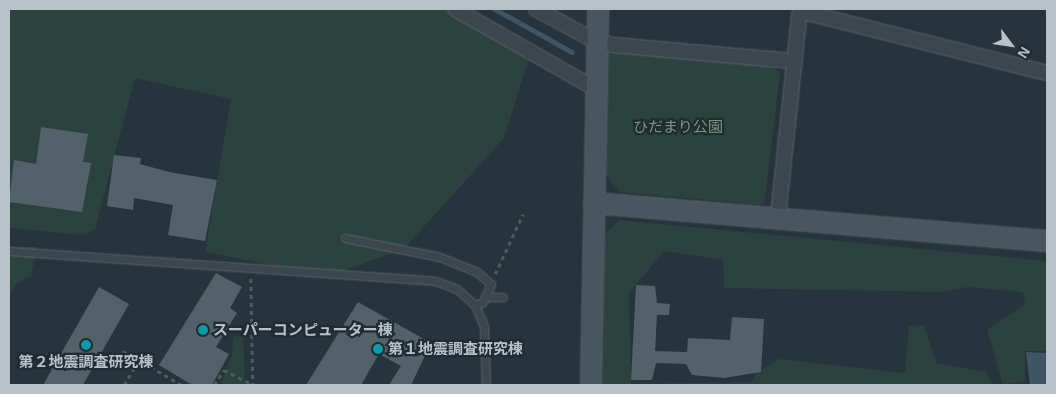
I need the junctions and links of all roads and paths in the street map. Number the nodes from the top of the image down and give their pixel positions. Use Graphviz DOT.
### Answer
graph roads {
  1 [pos="455,9"];
  2 [pos="536,9"];
  3 [pos="598,9"];
  4 [pos="800,10"];
  5 [pos="595,41"];
  6 [pos="794,61"];
  7 [pos="1047,73"];
  8 [pos="594,88"];
  9 [pos="594,203"];
  10 [pos="523,214"];
  11 [pos="778,218"];
  12 [pos="345,238"];
  13 [pos="1047,241"];
  14 [pos="9,251"];
  15 [pos="250,270"];
  16 [pos="491,284"];
  17 [pos="486,297"];
  18 [pos="503,297"];
  19 [pos="475,305"];
  20 [pos="123,351"];
  21 [pos="139,360"];
  22 [pos="124,385"];
  23 [pos="182,385"];
  24 [pos="214,385"];
  25 [pos="253,385"];
  26 [pos="486,385"];
  27 [pos="592,385"];
  1 -- 8 [label="street"];
  2 -- 5 [label="street"];
  3 -- 5 [label="street"];
  4 -- 6 [label="street"];
  4 -- 7 [label="street"];
  5 -- 6 [label="street"];
  5 -- 8 [label="street"];
  6 -- 11 [label="street"];
  8 -- 9 [label="street"];
  9 -- 11 [label="street"];
  9 -- 27 [label="street"];
  10 -- 16 [label="path"];
  11 -- 13 [label="street"];
  12 -- 16 [label="lane"];
  14 -- 15 [label="lane"];
  15 -- 19 [label="lane"];
  15 -- 25 [label="path"];
  16 -- 17 [label="lane"];
  17 -- 18 [label="lane"];
  17 -- 19 [label="lane"];
  19 -- 26 [label="lane"];
  20 -- 21 [label="path"];
  21 -- 22 [label="path"];
  21 -- 23 [label="path"];
  24 -- 25 [label="path"];
}
